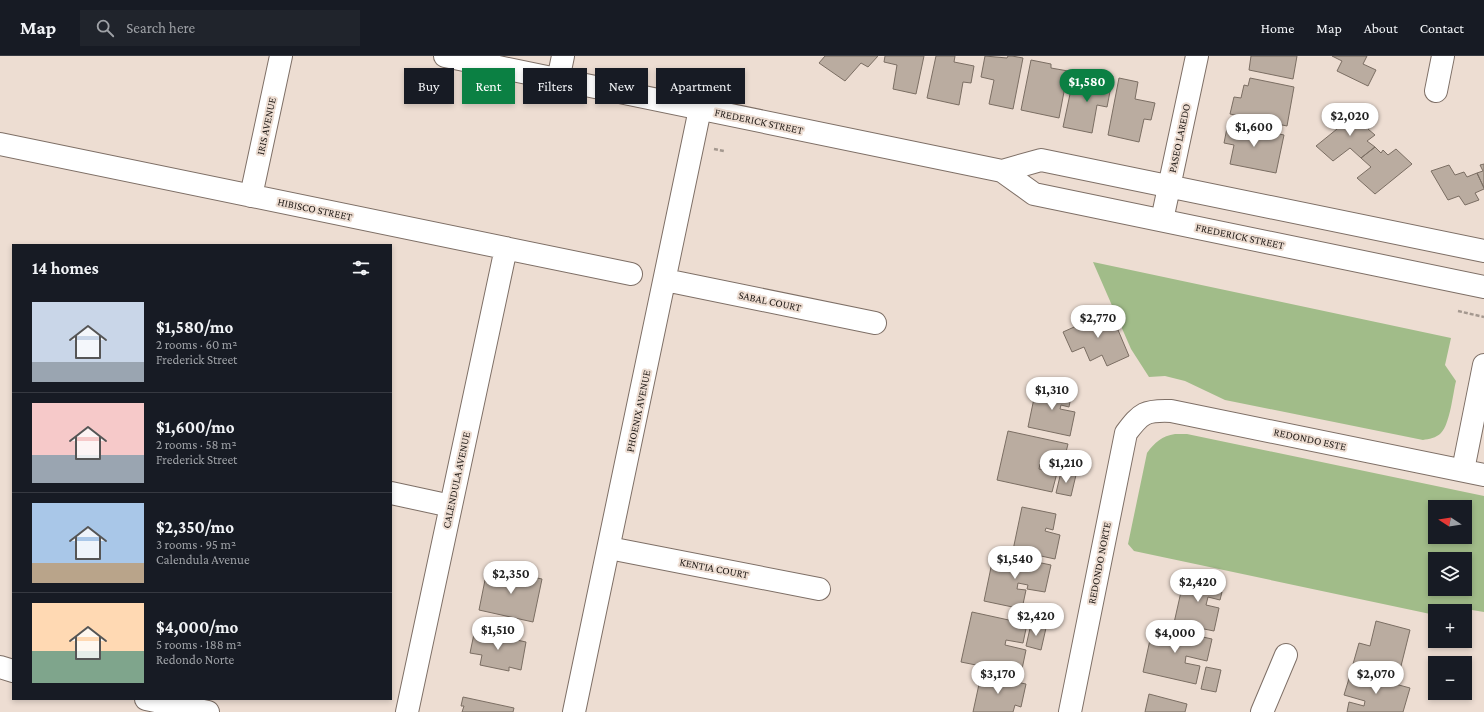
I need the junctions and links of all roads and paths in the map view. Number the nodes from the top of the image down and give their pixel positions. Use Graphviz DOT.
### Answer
graph roads {
  1 [pos="281,56"];
  2 [pos="445,56"];
  3 [pos="563,56"];
  4 [pos="1197,56"];
  5 [pos="1443,56"];
  6 [pos="560,68"];
  7 [pos="523,73"];
  8 [pos="587,86"];
  9 [pos="1436,91"];
  10 [pos="700,109"];
  11 [pos="0,144"];
  12 [pos="1002,171"];
  13 [pos="1169,186"];
  14 [pos="251,196"];
  15 [pos="1162,220"];
  16 [pos="506,248"];
  17 [pos="1484,251"];
  18 [pos="631,274"];
  19 [pos="665,280"];
  20 [pos="1484,287"];
  21 [pos="1458,312"];
  22 [pos="1484,317"];
  23 [pos="875,323"];
  24 [pos="1484,365"];
  25 [pos="1138,418"];
  26 [pos="1462,470"];
  27 [pos="1484,475"];
  28 [pos="392,493"];
  29 [pos="451,506"];
  30 [pos="609,548"];
  31 [pos="819,589"];
  32 [pos="1286,655"];
  33 [pos="0,667"];
  34 [pos="12,670"];
  35 [pos="151,700"];
  36 [pos="208,712"];
  37 [pos="407,712"];
  38 [pos="574,712"];
  39 [pos="1070,712"];
  40 [pos="1262,712"];
  1 -- 14 [label="street, IRIS AVENUE"];
  2 -- 7 [label="street, FREDERICK STREET"];
  3 -- 6 [label="street"];
  4 -- 13 [label="street, PASEO LAREDO"];
  5 -- 9 [label="street"];
  8 -- 10 [label="street, FREDERICK STREET"];
  10 -- 12 [label="street, FREDERICK STREET"];
  10 -- 19 [label="street, PHOENIX AVENUE"];
  11 -- 14 [label="street, HIBISCO STREET"];
  12 -- 13 [label="street, FREDERICK STREET"];
  12 -- 15 [label="street, FREDERICK STREET"];
  13 -- 15 [label="street, PASEO LAREDO"];
  13 -- 17 [label="street, FREDERICK STREET"];
  14 -- 16 [label="street, HIBISCO STREET"];
  15 -- 20 [label="street, FREDERICK STREET"];
  16 -- 18 [label="street, HIBISCO STREET"];
  16 -- 29 [label="street, CALENDULA AVENUE"];
  19 -- 23 [label="street, SABAL COURT"];
  19 -- 30 [label="street, PHOENIX AVENUE"];
  21 -- 22 [label="path"];
  24 -- 26 [label="street"];
  25 -- 26 [label="street, REDONDO ESTE"];
  25 -- 39 [label="street, REDONDO NORTE"];
  26 -- 27 [label="street, REDONDO ESTE"];
  28 -- 29 [label="street"];
  29 -- 37 [label="street, CALENDULA AVENUE"];
  30 -- 31 [label="street, KENTIA COURT"];
  30 -- 38 [label="street, PHOENIX AVENUE"];
  32 -- 40 [label="street"];
  33 -- 34 [label="street"];
  35 -- 36 [label="street"];
}
